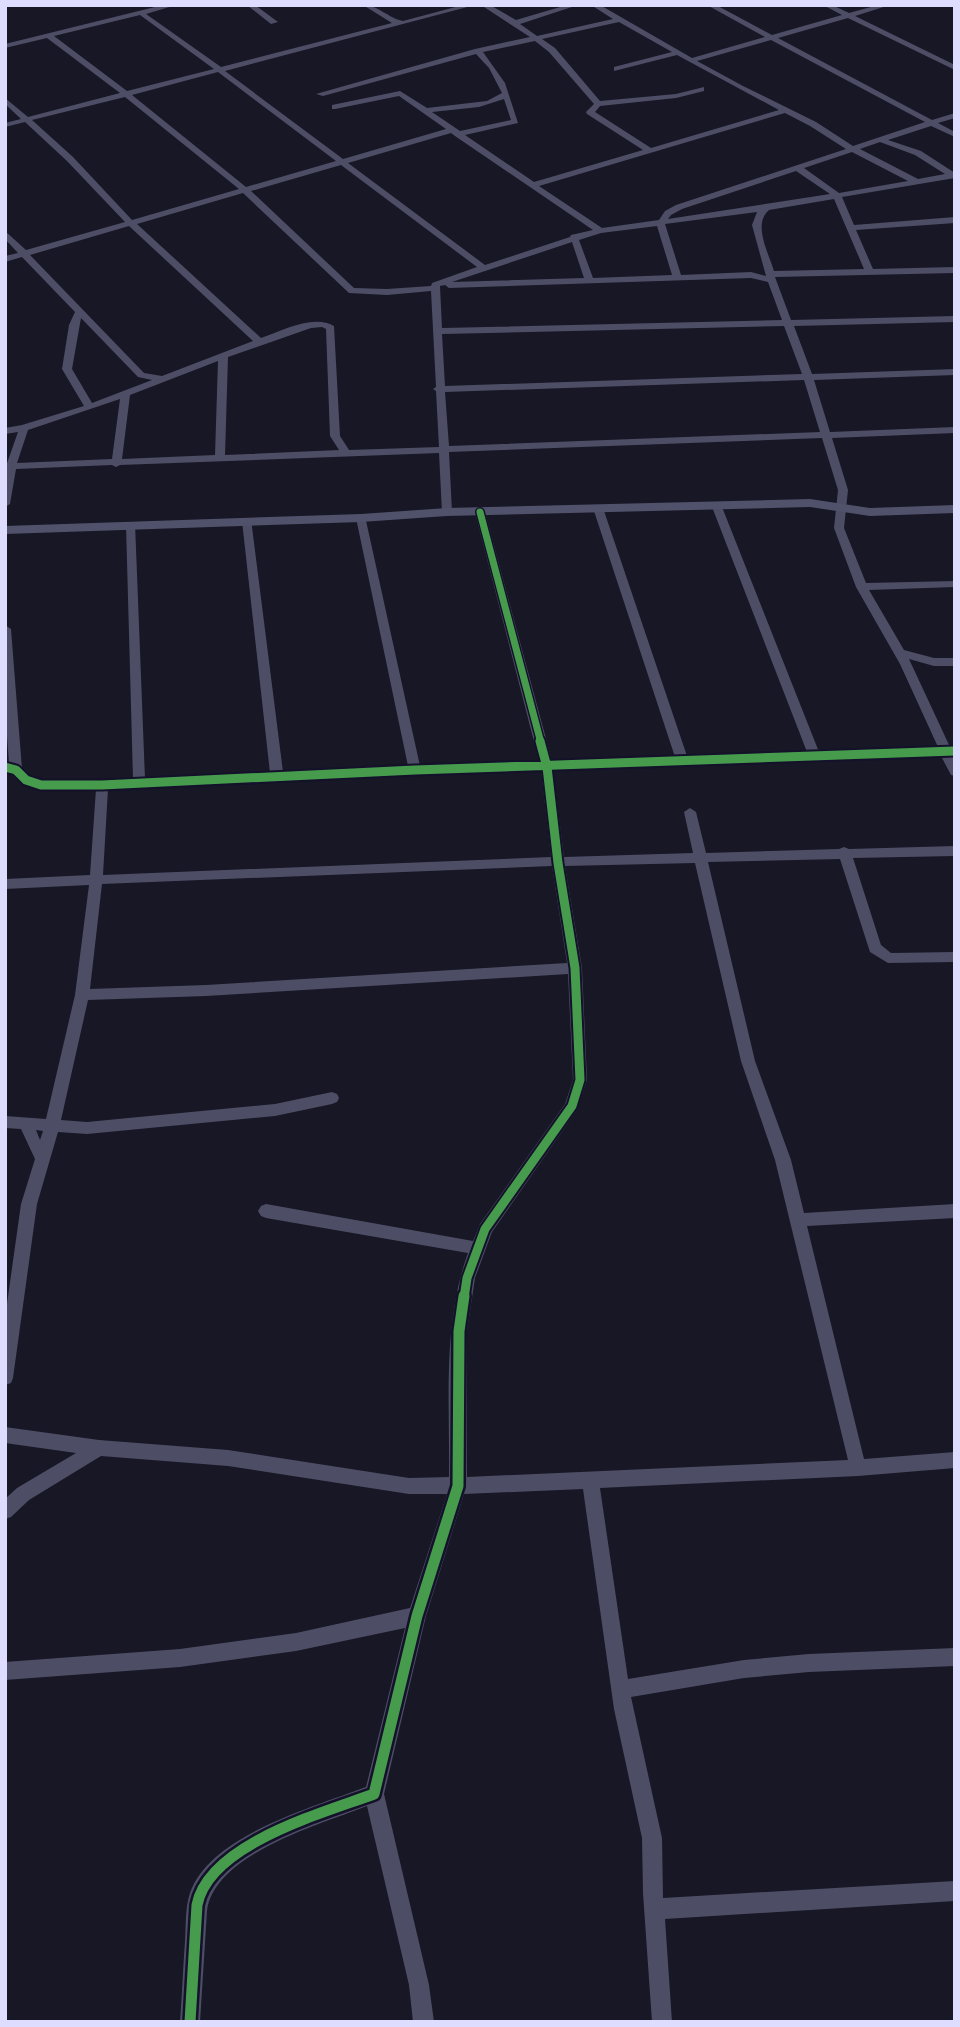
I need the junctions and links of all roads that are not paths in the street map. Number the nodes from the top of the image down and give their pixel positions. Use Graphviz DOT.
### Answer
graph roads {
  1 [pos="173,5"];
  2 [pos="250,5"];
  3 [pos="366,5"];
  4 [pos="472,5"];
  5 [pos="484,5"];
  6 [pos="575,5"];
  7 [pos="594,5"];
  8 [pos="710,5"];
  9 [pos="826,5"];
  10 [pos="887,5"];
  11 [pos="141,13"];
  12 [pos="849,17"];
  13 [pos="618,20"];
  14 [pos="274,22"];
  15 [pos="515,23"];
  16 [pos="390,24"];
  17 [pos="528,32"];
  18 [pos="49,36"];
  19 [pos="772,37"];
  20 [pos="539,39"];
  21 [pos="523,41"];
  22 [pos="5,46"];
  23 [pos="478,51"];
  24 [pos="677,52"];
  25 [pos="692,60"];
  26 [pos="955,68"];
  27 [pos="220,69"];
  28 [pos="617,69"];
  29 [pos="701,89"];
  30 [pos="127,94"];
  31 [pos="320,94"];
  32 [pos="505,94"];
  33 [pos="5,100"];
  34 [pos="598,104"];
  35 [pos="335,107"];
  36 [pos="426,111"];
  37 [pos="784,111"];
  38 [pos="955,116"];
  39 [pos="28,118"];
  40 [pos="931,123"];
  41 [pos="5,125"];
  42 [pos="455,132"];
  43 [pos="955,135"];
  44 [pos="881,140"];
  45 [pos="853,150"];
  46 [pos="650,151"];
  47 [pos="340,162"];
  48 [pos="798,168"];
  49 [pos="954,176"];
  50 [pos="915,181"];
  51 [pos="533,185"];
  52 [pos="243,190"];
  53 [pos="837,195"];
  54 [pos="766,208"];
  55 [pos="718,215"];
  56 [pos="955,220"];
  57 [pos="130,222"];
  58 [pos="661,224"];
  59 [pos="756,225"];
  60 [pos="850,228"];
  61 [pos="600,231"];
  62 [pos="5,234"];
  63 [pos="574,237"];
  64 [pos="25,254"];
  65 [pos="5,259"];
  66 [pos="484,268"];
  67 [pos="869,270"];
  68 [pos="955,270"];
  69 [pos="771,274"];
  70 [pos="677,277"];
  71 [pos="589,279"];
  72 [pos="434,287"];
  73 [pos="79,313"];
  74 [pos="955,319"];
  75 [pos="790,323"];
  76 [pos="436,331"];
  77 [pos="259,342"];
  78 [pos="223,356"];
  79 [pos="955,372"];
  80 [pos="141,375"];
  81 [pos="808,377"];
  82 [pos="164,379"];
  83 [pos="140,388"];
  84 [pos="438,389"];
  85 [pos="125,395"];
  86 [pos="90,407"];
  87 [pos="24,428"];
  88 [pos="955,430"];
  89 [pos="5,431"];
  90 [pos="826,434"];
  91 [pos="335,436"];
  92 [pos="445,449"];
  93 [pos="346,454"];
  94 [pos="320,455"];
  95 [pos="220,458"];
  96 [pos="116,464"];
  97 [pos="11,467"];
  98 [pos="5,504"];
  99 [pos="717,507"];
  100 [pos="598,508"];
  101 [pos="841,508"];
  102 [pos="955,509"];
  103 [pos="447,512"];
  104 [pos="480,512"];
  105 [pos="361,518"];
  106 [pos="247,521"];
  107 [pos="131,524"];
  108 [pos="5,530"];
  109 [pos="955,584"];
  110 [pos="862,587"];
  111 [pos="5,629"];
  112 [pos="900,653"];
  113 [pos="6,657"];
  114 [pos="934,662"];
  115 [pos="955,662"];
  116 [pos="914,681"];
  117 [pos="951,751"];
  118 [pos="816,757"];
  119 [pos="683,761"];
  120 [pos="547,767"];
  121 [pos="10,769"];
  122 [pos="415,770"];
  123 [pos="955,772"];
  124 [pos="277,776"];
  125 [pos="102,785"];
  126 [pos="139,785"];
  127 [pos="690,812"];
  128 [pos="955,851"];
  129 [pos="844,852"];
  130 [pos="700,860"];
  131 [pos="558,863"];
  132 [pos="96,878"];
  133 [pos="5,884"];
  134 [pos="955,957"];
  135 [pos="575,968"];
  136 [pos="82,995"];
  137 [pos="332,1098"];
  138 [pos="5,1122"];
  139 [pos="25,1123"];
  140 [pos="52,1126"];
  141 [pos="43,1161"];
  142 [pos="266,1211"];
  143 [pos="955,1211"];
  144 [pos="797,1220"];
  145 [pos="21,1248"];
  146 [pos="477,1248"];
  147 [pos="5,1256"];
  148 [pos="12,1271"];
  149 [pos="5,1378"];
  150 [pos="5,1435"];
  151 [pos="100,1448"];
  152 [pos="955,1460"];
  153 [pos="858,1468"];
  154 [pos="590,1480"];
  155 [pos="458,1486"];
  156 [pos="5,1511"];
  157 [pos="417,1616"];
  158 [pos="955,1657"];
  159 [pos="5,1671"];
  160 [pos="621,1689"];
  161 [pos="373,1794"];
  162 [pos="955,1891"];
  163 [pos="656,1909"];
  164 [pos="190,2022"];
  165 [pos="425,2022"];
  166 [pos="662,2022"];
  1 -- 11 [label="street"];
  2 -- 14 [label="street"];
  3 -- 16 [label="street"];
  4 -- 16 [label="street"];
  5 -- 15 [label="street"];
  6 -- 15 [label="street"];
  7 -- 13 [label="street"];
  8 -- 19 [label="street"];
  9 -- 12 [label="street"];
  10 -- 12 [label="street"];
  11 -- 18 [label="street"];
  11 -- 27 [label="street"];
  12 -- 19 [label="street"];
  12 -- 26 [label="street"];
  13 -- 20 [label="street"];
  13 -- 24 [label="street"];
  15 -- 17 [label="street"];
  16 -- 27 [label="street"];
  17 -- 20 [label="street"];
  17 -- 21 [label="street"];
  18 -- 22 [label="street"];
  18 -- 30 [label="street"];
  19 -- 25 [label="street"];
  19 -- 40 [label="street"];
  20 -- 21 [label="street"];
  20 -- 34 [label="street"];
  21 -- 23 [label="street"];
  23 -- 31 [label="street"];
  23 -- 32 [label="street"];
  24 -- 25 [label="street"];
  24 -- 28 [label="street"];
  25 -- 37 [label="street"];
  27 -- 30 [label="street"];
  27 -- 47 [label="street"];
  29 -- 34 [label="street"];
  30 -- 39 [label="street"];
  30 -- 52 [label="street"];
  32 -- 36 [label="street"];
  32 -- 42 [label="street"];
  33 -- 39 [label="street"];
  34 -- 46 [label="street"];
  35 -- 36 [label="street"];
  36 -- 42 [label="street"];
  37 -- 45 [label="street"];
  37 -- 46 [label="street"];
  38 -- 40 [label="street"];
  39 -- 41 [label="street"];
  39 -- 57 [label="street"];
  40 -- 43 [label="street"];
  40 -- 44 [label="street"];
  42 -- 47 [label="street"];
  42 -- 51 [label="street"];
  44 -- 45 [label="street"];
  44 -- 49 [label="street"];
  45 -- 48 [label="street"];
  45 -- 50 [label="street"];
  46 -- 51 [label="street"];
  47 -- 52 [label="street"];
  47 -- 66 [label="street"];
  48 -- 53 [label="street"];
  48 -- 58 [label="street"];
  49 -- 50 [label="street"];
  50 -- 53 [label="street"];
  51 -- 61 [label="street"];
  52 -- 57 [label="street"];
  52 -- 72 [label="street"];
  53 -- 54 [label="street"];
  53 -- 60 [label="street"];
  54 -- 55 [label="street"];
  54 -- 59 [label="street"];
  55 -- 58 [label="street"];
  55 -- 59 [label="street"];
  56 -- 60 [label="street"];
  57 -- 64 [label="street"];
  57 -- 77 [label="street"];
  58 -- 61 [label="street"];
  58 -- 70 [label="street"];
  59 -- 69 [label="street"];
  60 -- 67 [label="street"];
  61 -- 63 [label="street"];
  62 -- 64 [label="street"];
  63 -- 66 [label="street"];
  63 -- 71 [label="street"];
  64 -- 65 [label="street"];
  64 -- 73 [label="street"];
  66 -- 72 [label="street"];
  67 -- 68 [label="street"];
  67 -- 69 [label="street"];
  69 -- 70 [label="street"];
  69 -- 75 [label="street"];
  70 -- 71 [label="street"];
  71 -- 72 [label="street"];
  72 -- 76 [label="street"];
  73 -- 80 [label="street"];
  73 -- 86 [label="street"];
  74 -- 75 [label="street"];
  75 -- 76 [label="street"];
  75 -- 81 [label="street"];
  76 -- 84 [label="street"];
  77 -- 78 [label="street"];
  77 -- 91 [label="street"];
  78 -- 82 [label="street"];
  78 -- 95 [label="street"];
  79 -- 81 [label="street"];
  80 -- 82 [label="street"];
  80 -- 83 [label="street"];
  81 -- 84 [label="street"];
  81 -- 90 [label="street"];
  82 -- 83 [label="street"];
  83 -- 85 [label="street"];
  84 -- 92 [label="street"];
  85 -- 86 [label="street"];
  85 -- 96 [label="street"];
  86 -- 87 [label="street"];
  87 -- 89 [label="street"];
  87 -- 97 [label="street"];
  88 -- 90 [label="street"];
  90 -- 92 [label="street"];
  90 -- 101 [label="street"];
  91 -- 93 [label="street"];
  91 -- 94 [label="street"];
  92 -- 93 [label="street"];
  92 -- 103 [label="street"];
  93 -- 94 [label="street"];
  94 -- 95 [label="street"];
  95 -- 96 [label="street"];
  96 -- 97 [label="street"];
  97 -- 98 [label="street"];
  99 -- 100 [label="street"];
  99 -- 101 [label="street"];
  99 -- 118 [label="street"];
  100 -- 104 [label="street"];
  100 -- 119 [label="street"];
  101 -- 102 [label="street"];
  101 -- 110 [label="street"];
  103 -- 104 [label="street"];
  103 -- 105 [label="street"];
  104 -- 120 [label="street"];
  105 -- 106 [label="street"];
  105 -- 122 [label="street"];
  106 -- 107 [label="street"];
  106 -- 124 [label="street"];
  107 -- 108 [label="street"];
  107 -- 126 [label="street"];
  109 -- 110 [label="street"];
  110 -- 112 [label="street"];
  111 -- 113 [label="street"];
  112 -- 114 [label="street"];
  112 -- 116 [label="street"];
  113 -- 121 [label="street"];
  114 -- 115 [label="street"];
  114 -- 116 [label="street"];
  116 -- 117 [label="street"];
  117 -- 118 [label="street"];
  117 -- 123 [label="street"];
  118 -- 119 [label="street"];
  119 -- 120 [label="street"];
  120 -- 122 [label="street"];
  120 -- 131 [label="street"];
  121 -- 125 [label="street"];
  122 -- 124 [label="street"];
  124 -- 126 [label="street"];
  125 -- 126 [label="street"];
  125 -- 132 [label="street"];
  127 -- 130 [label="street"];
  128 -- 129 [label="street"];
  129 -- 130 [label="street"];
  129 -- 134 [label="street"];
  130 -- 131 [label="street"];
  130 -- 144 [label="street"];
  131 -- 132 [label="street"];
  131 -- 135 [label="street"];
  132 -- 133 [label="street"];
  132 -- 136 [label="street"];
  135 -- 136 [label="street"];
  135 -- 146 [label="street"];
  136 -- 140 [label="street"];
  137 -- 140 [label="street"];
  138 -- 139 [label="street"];
  139 -- 140 [label="street"];
  139 -- 141 [label="street"];
  140 -- 141 [label="street"];
  141 -- 145 [label="street"];
  142 -- 146 [label="street"];
  143 -- 144 [label="street"];
  144 -- 153 [label="street"];
  145 -- 147 [label="street"];
  145 -- 148 [label="street"];
  146 -- 155 [label="street"];
  148 -- 149 [label="street"];
  150 -- 151 [label="street"];
  151 -- 155 [label="street"];
  151 -- 156 [label="street"];
  152 -- 153 [label="street"];
  153 -- 154 [label="street"];
  154 -- 155 [label="street"];
  154 -- 160 [label="street"];
  155 -- 157 [label="street"];
  157 -- 159 [label="street"];
  157 -- 161 [label="street"];
  158 -- 160 [label="street"];
  160 -- 163 [label="street"];
  161 -- 164 [label="street"];
  161 -- 165 [label="street"];
  162 -- 163 [label="street"];
  163 -- 166 [label="street"];
}
